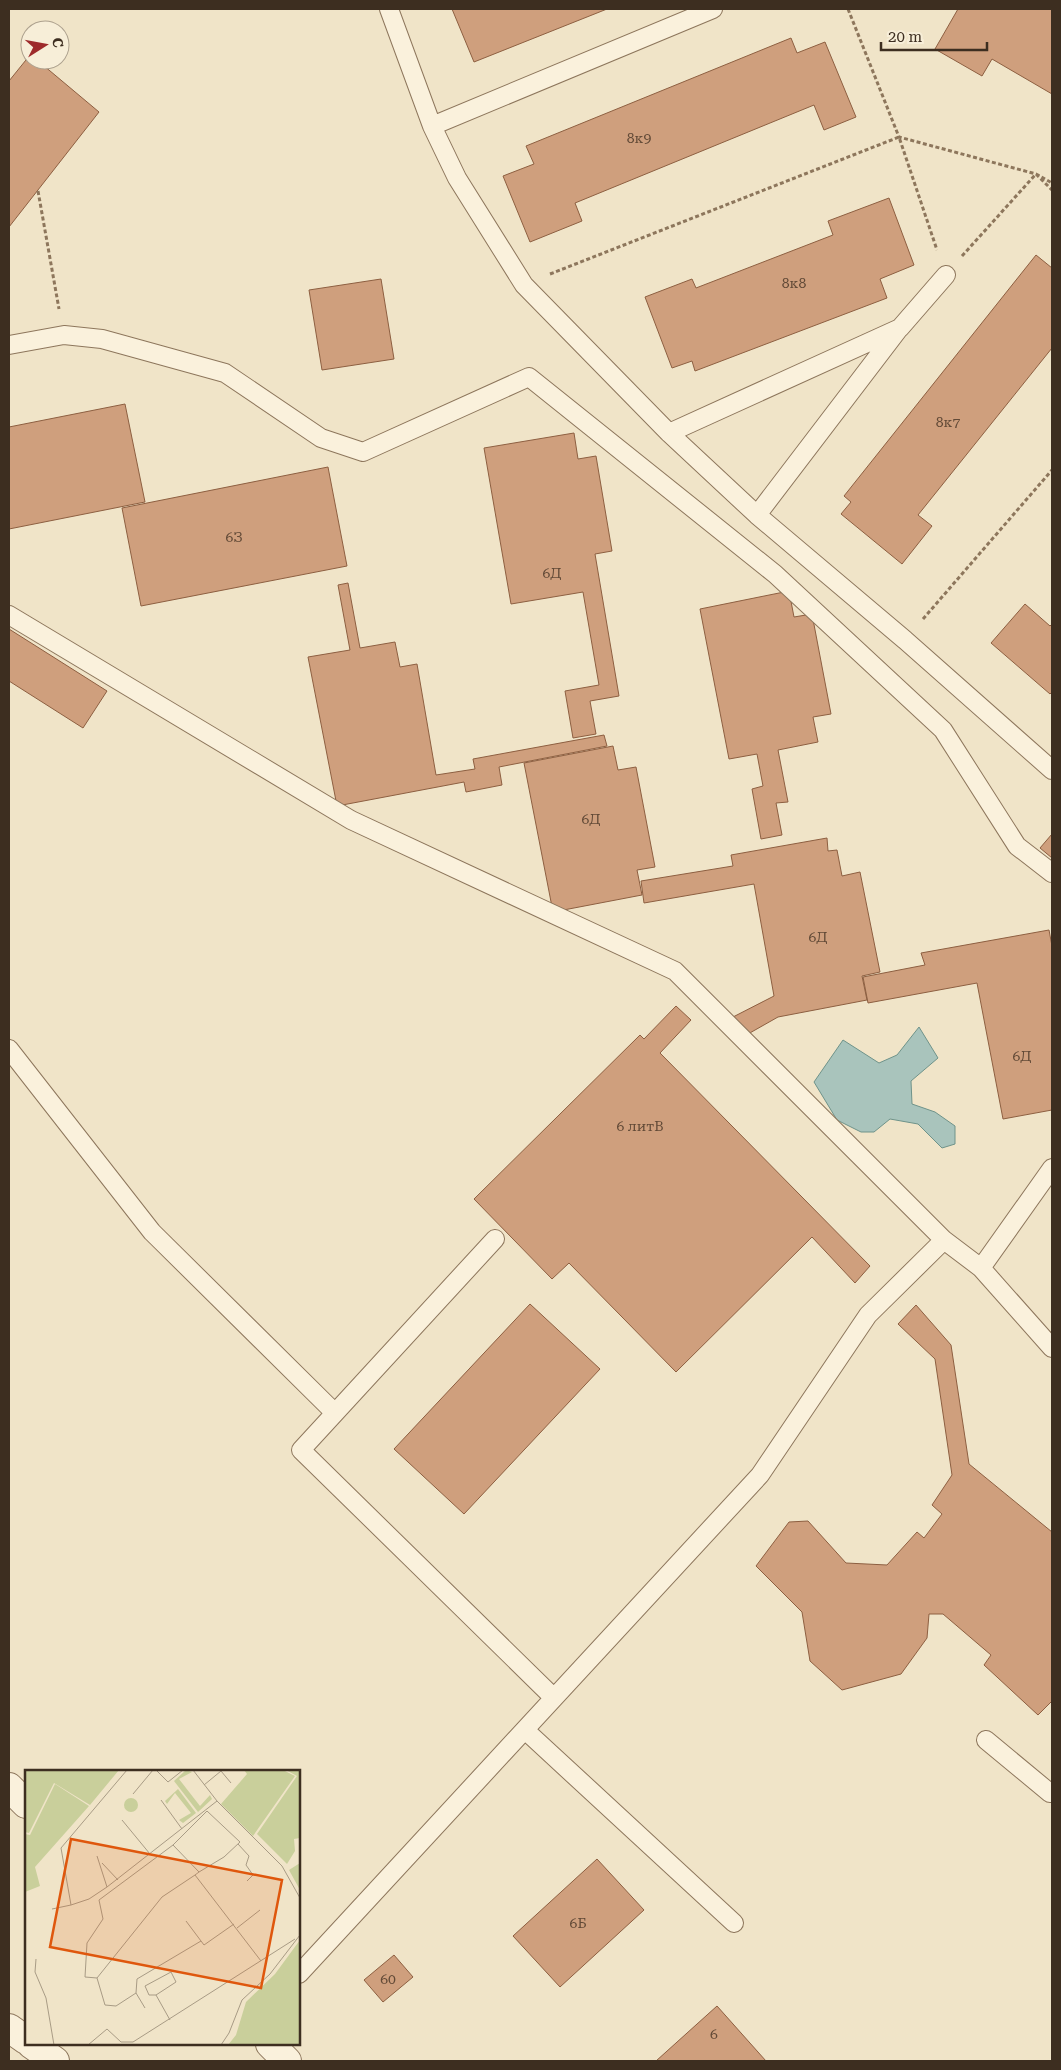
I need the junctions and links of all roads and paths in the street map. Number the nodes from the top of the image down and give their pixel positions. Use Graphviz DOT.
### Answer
graph roads {
  1 [pos="389,9"];
  2 [pos="713,9"];
  3 [pos="848,9"];
  4 [pos="432,126"];
  5 [pos="899,137"];
  6 [pos="1036,174"];
  7 [pos="1052,183"];
  8 [pos="1052,190"];
  9 [pos="38,191"];
  10 [pos="946,275"];
  11 [pos="524,285"];
  12 [pos="900,328"];
  13 [pos="64,335"];
  14 [pos="9,345"];
  15 [pos="669,433"];
  16 [pos="1052,470"];
  17 [pos="757,515"];
  18 [pos="9,615"];
  19 [pos="905,640"];
  20 [pos="1052,770"];
  21 [pos="1052,873"];
  22 [pos="9,1049"];
  23 [pos="1052,1168"];
  24 [pos="495,1239"];
  25 [pos="944,1240"];
  26 [pos="981,1268"];
  27 [pos="1052,1348"];
  28 [pos="335,1413"];
  29 [pos="554,1698"];
  30 [pos="525,1730"];
  31 [pos="986,1740"];
  32 [pos="9,1787"];
  33 [pos="1052,1791"];
  34 [pos="25,1803"];
  35 [pos="734,1923"];
  36 [pos="300,1973"];
  37 [pos="9,2028"];
  38 [pos="25,2039"];
  39 [pos="32,2045"];
  40 [pos="271,2045"];
  41 [pos="55,2061"];
  42 [pos="287,2061"];
  1 -- 4 [label="lane"];
  2 -- 4 [label="lane"];
  3 -- 5 [label="path"];
  4 -- 11 [label="lane"];
  5 -- 6 [label="path"];
  5 -- 10 [label="path"];
  5 -- 11 [label="path"];
  6 -- 7 [label="path"];
  6 -- 8 [label="path"];
  6 -- 10 [label="path"];
  9 -- 13 [label="path"];
  10 -- 12 [label="lane"];
  11 -- 15 [label="lane"];
  12 -- 15 [label="lane"];
  12 -- 17 [label="lane"];
  13 -- 14 [label="lane"];
  13 -- 21 [label="lane"];
  15 -- 17 [label="lane"];
  16 -- 19 [label="path"];
  17 -- 19 [label="lane"];
  18 -- 25 [label="lane"];
  19 -- 20 [label="lane"];
  22 -- 28 [label="lane"];
  23 -- 26 [label="lane"];
  24 -- 28 [label="lane"];
  25 -- 26 [label="lane"];
  25 -- 29 [label="lane"];
  26 -- 27 [label="lane"];
  28 -- 29 [label="lane"];
  29 -- 30 [label="lane"];
  30 -- 35 [label="lane"];
  30 -- 36 [label="lane"];
  31 -- 33 [label="lane"];
  32 -- 34 [label="street"];
  37 -- 38 [label="street"];
  39 -- 41 [label="street"];
  40 -- 42 [label="street"];
}
